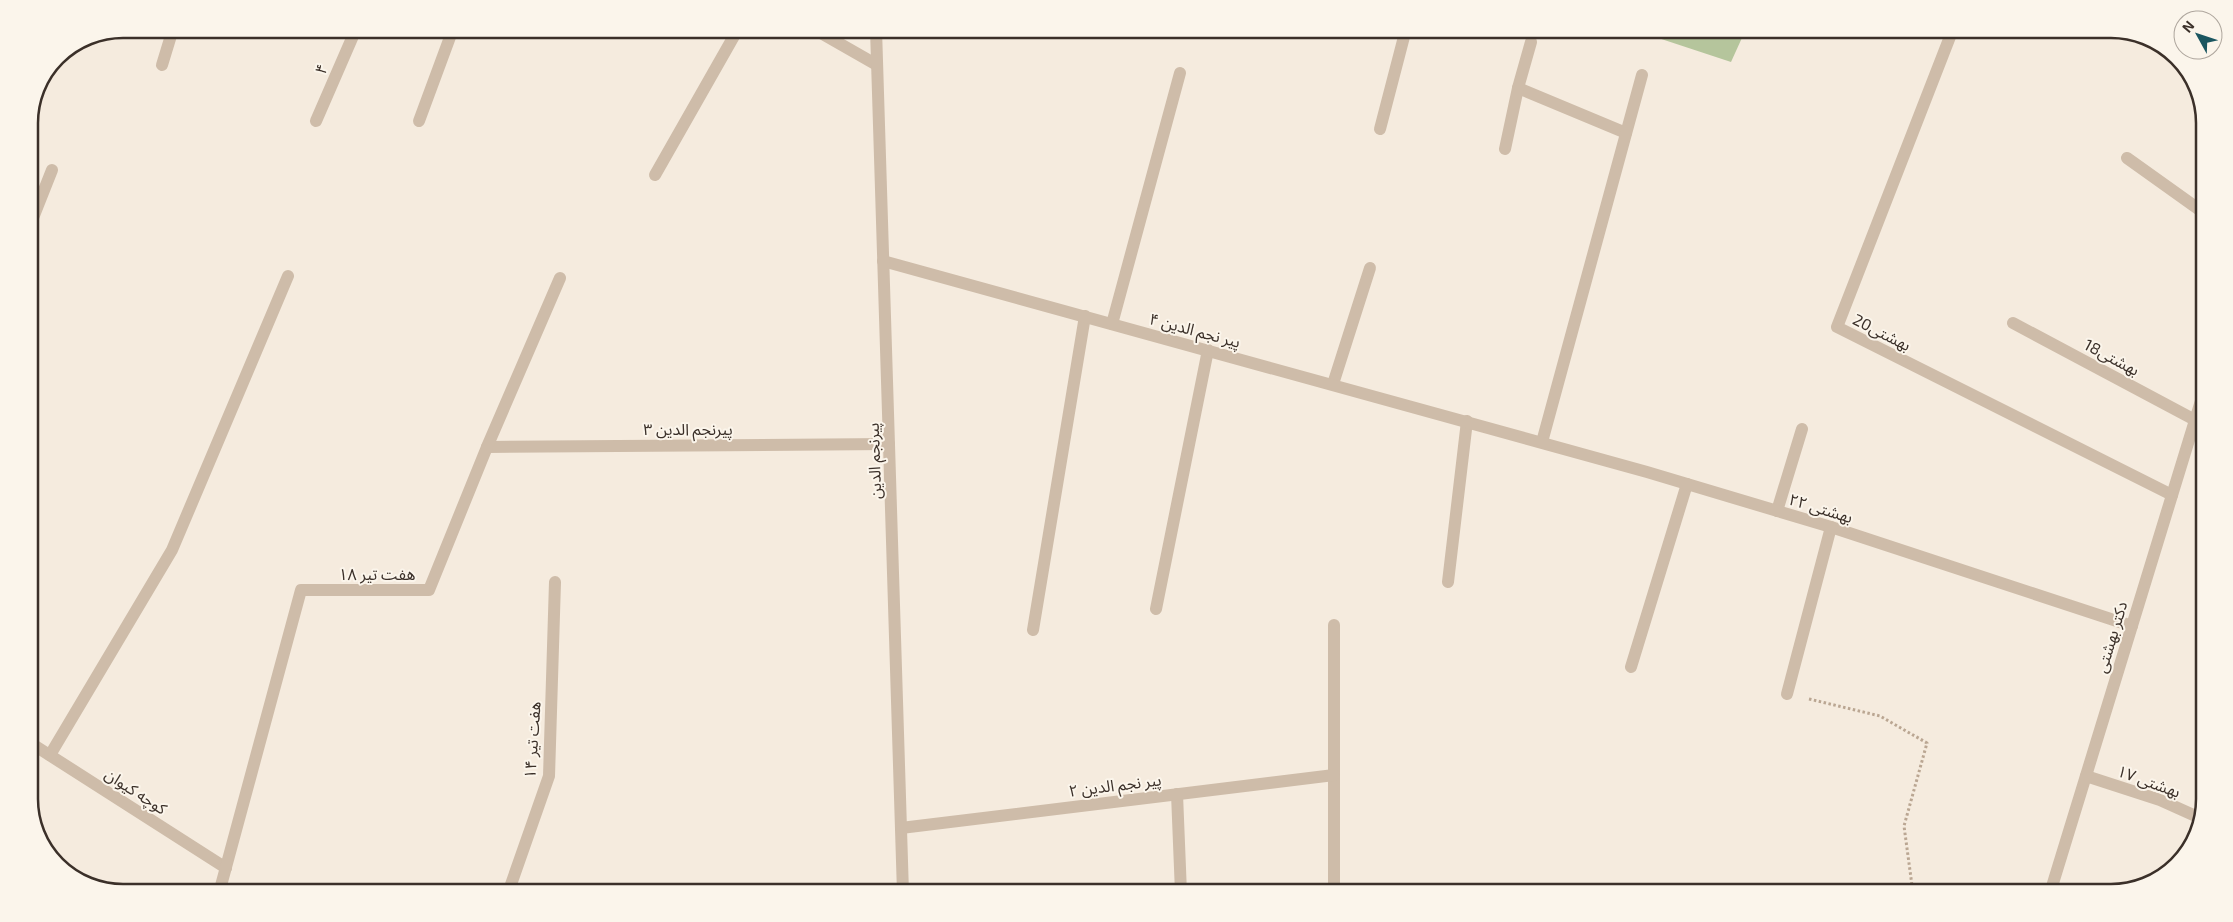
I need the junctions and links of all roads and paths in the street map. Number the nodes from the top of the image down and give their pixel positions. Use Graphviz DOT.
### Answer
graph roads {
  1 [pos="170,38"];
  2 [pos="352,38"];
  3 [pos="450,38"];
  4 [pos="733,38"];
  5 [pos="830,38"];
  6 [pos="876,38"];
  7 [pos="1404,38"];
  8 [pos="1949,38"];
  9 [pos="1532,42"];
  10 [pos="162,65"];
  11 [pos="877,65"];
  12 [pos="1180,73"];
  13 [pos="1642,75"];
  14 [pos="1518,88"];
  15 [pos="316,121"];
  16 [pos="419,121"];
  17 [pos="1380,129"];
  18 [pos="1626,133"];
  19 [pos="1505,148"];
  20 [pos="2126,158"];
  21 [pos="52,170"];
  22 [pos="655,175"];
  23 [pos="38,205"];
  24 [pos="2195,207"];
  25 [pos="883,261"];
  26 [pos="1370,268"];
  27 [pos="288,276"];
  28 [pos="560,278"];
  29 [pos="1085,316"];
  30 [pos="2013,323"];
  31 [pos="1112,324"];
  32 [pos="1208,350"];
  33 [pos="1333,384"];
  34 [pos="2195,420"];
  35 [pos="1467,421"];
  36 [pos="1802,429"];
  37 [pos="1498,430"];
  38 [pos="1542,442"];
  39 [pos="889,444"];
  40 [pos="487,447"];
  41 [pos="1687,484"];
  42 [pos="2172,495"];
  43 [pos="1777,511"];
  44 [pos="1831,527"];
  45 [pos="555,582"];
  46 [pos="1448,582"];
  47 [pos="1156,609"];
  48 [pos="1334,625"];
  49 [pos="2132,626"];
  50 [pos="1033,630"];
  51 [pos="1631,667"];
  52 [pos="1787,694"];
  53 [pos="38,748"];
  54 [pos="50,755"];
  55 [pos="1334,776"];
  56 [pos="2086,776"];
  57 [pos="1177,794"];
  58 [pos="2194,814"];
  59 [pos="901,828"];
  60 [pos="226,868"];
  61 [pos="222,884"];
  62 [pos="511,884"];
  63 [pos="903,884"];
  64 [pos="1181,884"];
  65 [pos="1334,884"];
  66 [pos="1911,884"];
  67 [pos="2053,884"];
  1 -- 10 [label="street"];
  2 -- 15 [label="street, ۴"];
  3 -- 16 [label="street"];
  4 -- 22 [label="street"];
  5 -- 11 [label="street"];
  6 -- 11 [label="street, پیرنجم الدین"];
  7 -- 17 [label="street"];
  8 -- 42 [label="street, بهشتی20"];
  9 -- 14 [label="street"];
  11 -- 25 [label="street, پیرنجم الدین"];
  12 -- 31 [label="street"];
  13 -- 18 [label="street"];
  14 -- 18 [label="street"];
  14 -- 19 [label="street"];
  18 -- 38 [label="street"];
  20 -- 24 [label="street"];
  21 -- 23 [label="street"];
  25 -- 29 [label="street, پیر نجم الدین ۴"];
  25 -- 39 [label="street, پیرنجم الدین"];
  26 -- 33 [label="street"];
  27 -- 54 [label="street"];
  28 -- 40 [label="street, هفت تیر ۱۸"];
  29 -- 31 [label="street, پیر نجم الدین ۴"];
  29 -- 50 [label="street"];
  30 -- 34 [label="street, بهشتی18"];
  31 -- 32 [label="street, پیر نجم الدین ۴"];
  32 -- 33 [label="street, پیر نجم الدین ۴"];
  32 -- 47 [label="street"];
  33 -- 35 [label="street, پیر نجم الدین ۴"];
  34 -- 42 [label="street, دکتر بهشتی"];
  35 -- 37 [label="street, پیر نجم الدین ۴"];
  35 -- 46 [label="street"];
  36 -- 43 [label="street"];
  37 -- 38 [label="street, بهشتی ۲۲"];
  38 -- 41 [label="street, بهشتی ۲۲"];
  39 -- 40 [label="street, پیرنجم الدین ۳"];
  39 -- 59 [label="street, پیرنجم الدین"];
  40 -- 60 [label="street, هفت تیر ۱۸"];
  41 -- 43 [label="street, بهشتی ۲۲"];
  41 -- 51 [label="street"];
  42 -- 49 [label="street, دکتر بهشتی"];
  43 -- 44 [label="street, بهشتی ۲۲"];
  44 -- 49 [label="street, بهشتی ۲۲"];
  44 -- 52 [label="street"];
  45 -- 62 [label="street, هفت تیر ۱۴"];
  48 -- 55 [label="street"];
  49 -- 56 [label="street, دکتر بهشتی"];
  52 -- 66 [label="path"];
  53 -- 54 [label="street, کوچه کیوان"];
  54 -- 60 [label="street, کوچه کیوان"];
  55 -- 57 [label="street, پیر نجم الدین ۲"];
  55 -- 65 [label="street"];
  56 -- 58 [label="street, بهشتی ۱۷"];
  56 -- 67 [label="street, دکتر بهشتی"];
  57 -- 59 [label="street, پیر نجم الدین ۲"];
  57 -- 64 [label="street"];
  59 -- 63 [label="street, پیرنجم الدین"];
  60 -- 61 [label="street, هفت تیر ۱۸"];
}
